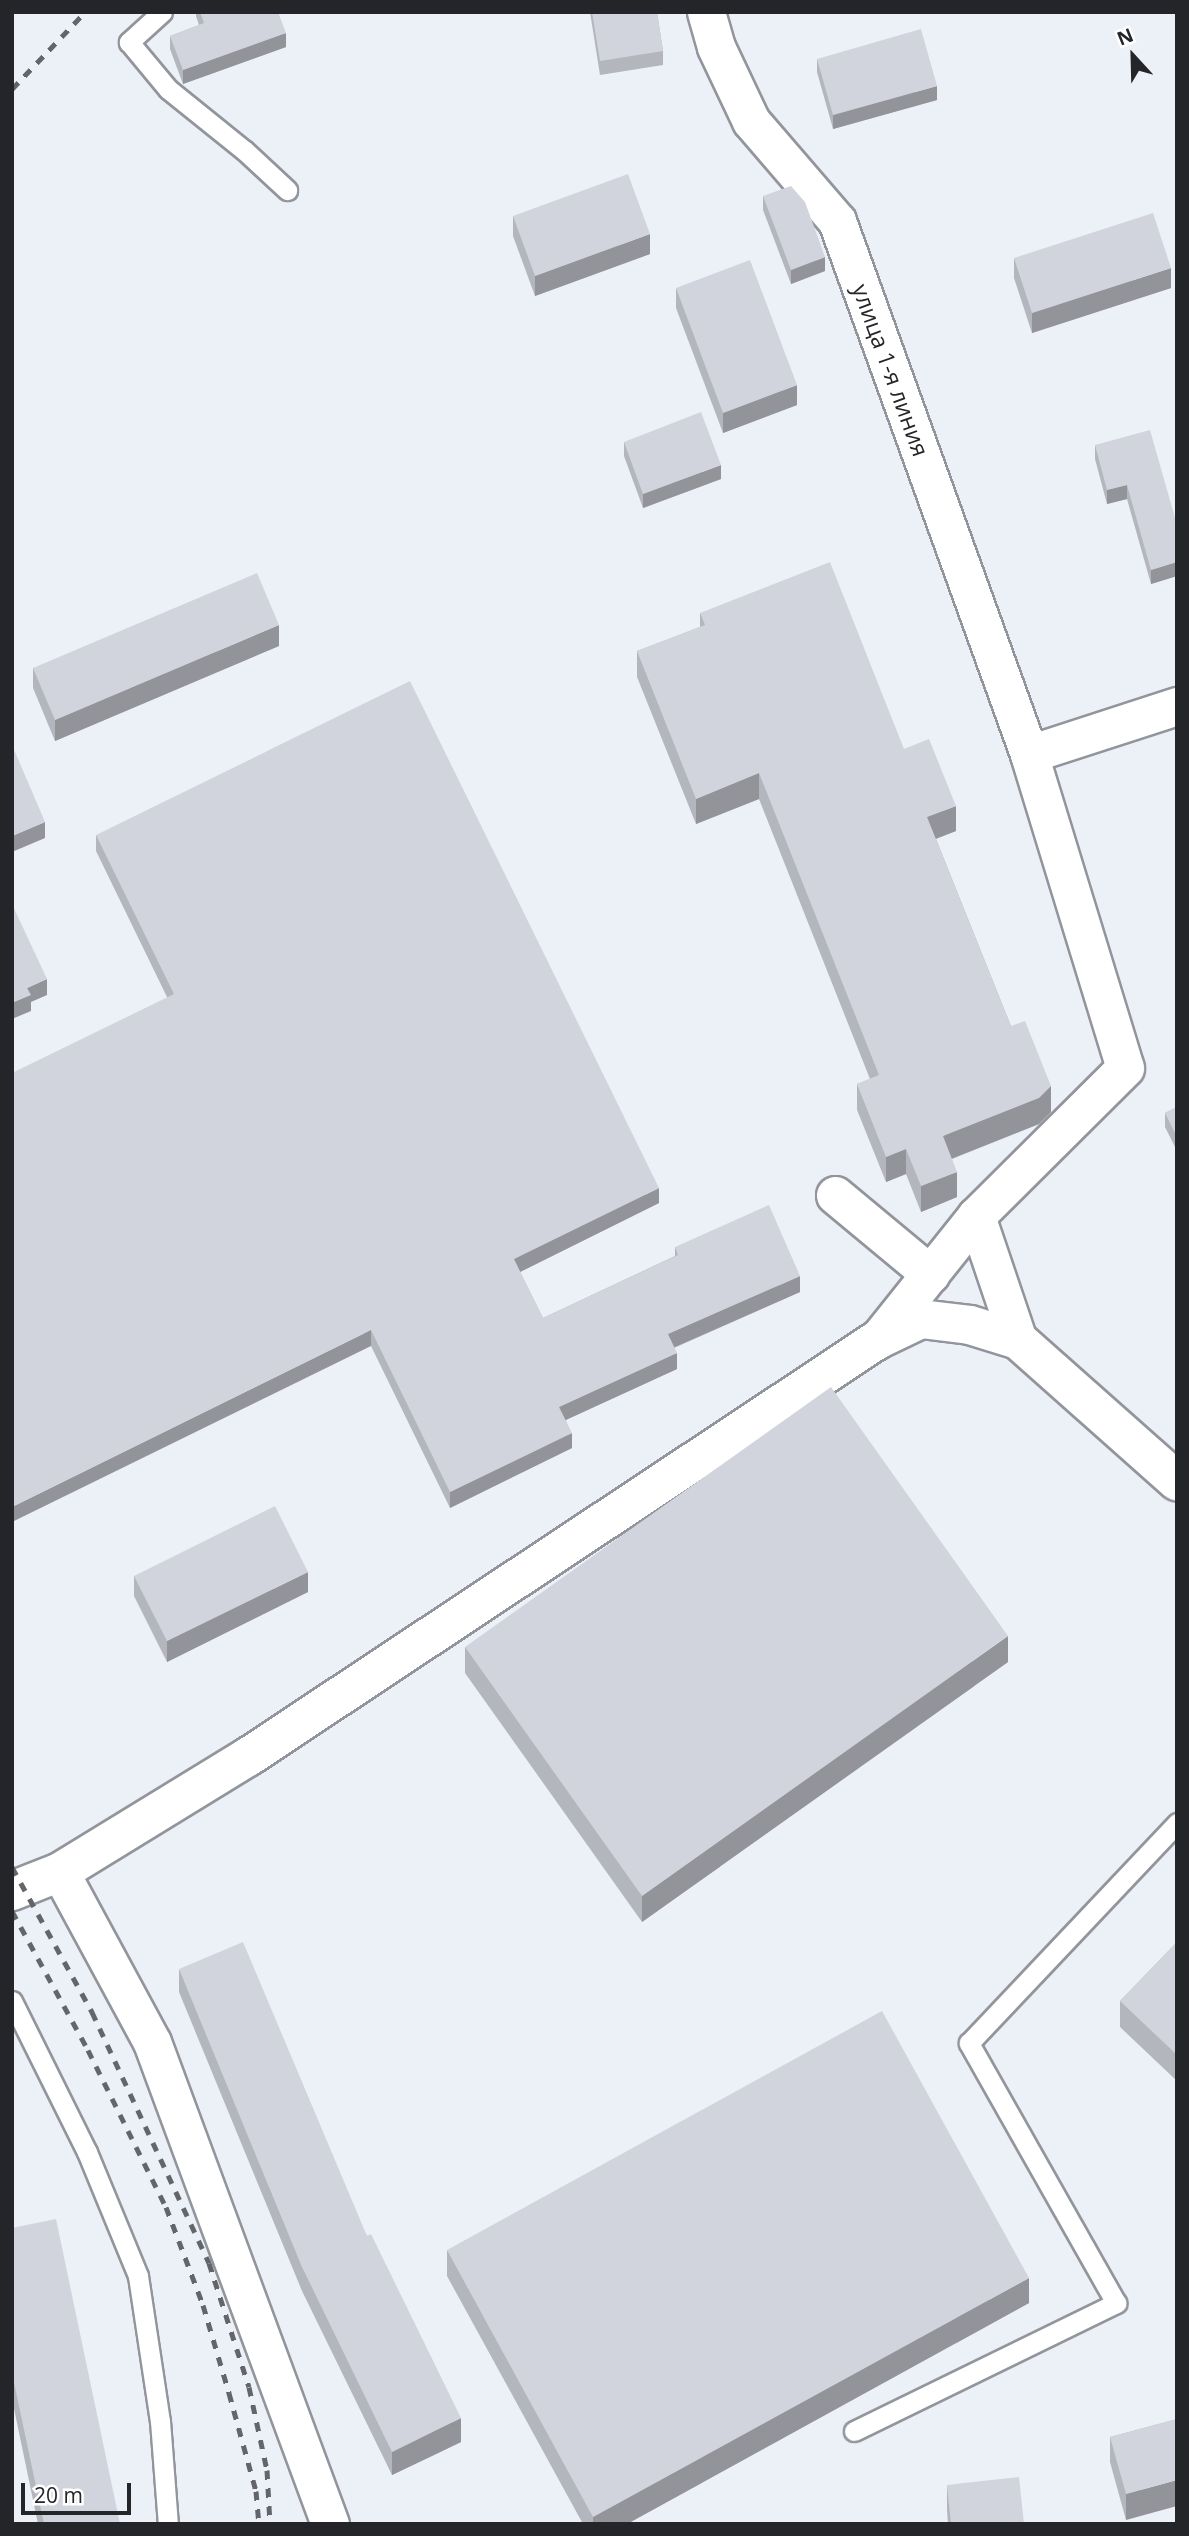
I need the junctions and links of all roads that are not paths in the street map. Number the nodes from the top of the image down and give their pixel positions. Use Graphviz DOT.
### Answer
graph roads {
  1 [pos="162,12"];
  2 [pos="706,12"];
  3 [pos="287,190"];
  4 [pos="1177,706"];
  5 [pos="1029,754"];
  6 [pos="835,1195"];
  7 [pos="976,1216"];
  8 [pos="930,1273"];
  9 [pos="877,1340"];
  10 [pos="1018,1340"];
  11 [pos="1177,1481"];
  12 [pos="1177,1823"];
  13 [pos="60,1872"];
  14 [pos="12,1891"];
  15 [pos="12,2001"];
  16 [pos="854,2431"];
  17 [pos="167,2524"];
  18 [pos="330,2524"];
  1 -- 3 [label="lane"];
  2 -- 5 [label="street, улица 1-я линия"];
  4 -- 5 [label="street"];
  5 -- 7 [label="street, улица 1-я линия"];
  6 -- 8 [label="street"];
  7 -- 8 [label="street"];
  7 -- 10 [label="street"];
  8 -- 9 [label="street"];
  9 -- 10 [label="street"];
  9 -- 13 [label="street"];
  10 -- 11 [label="street"];
  12 -- 16 [label="lane"];
  13 -- 14 [label="street"];
  13 -- 18 [label="street"];
  15 -- 17 [label="lane"];
}
